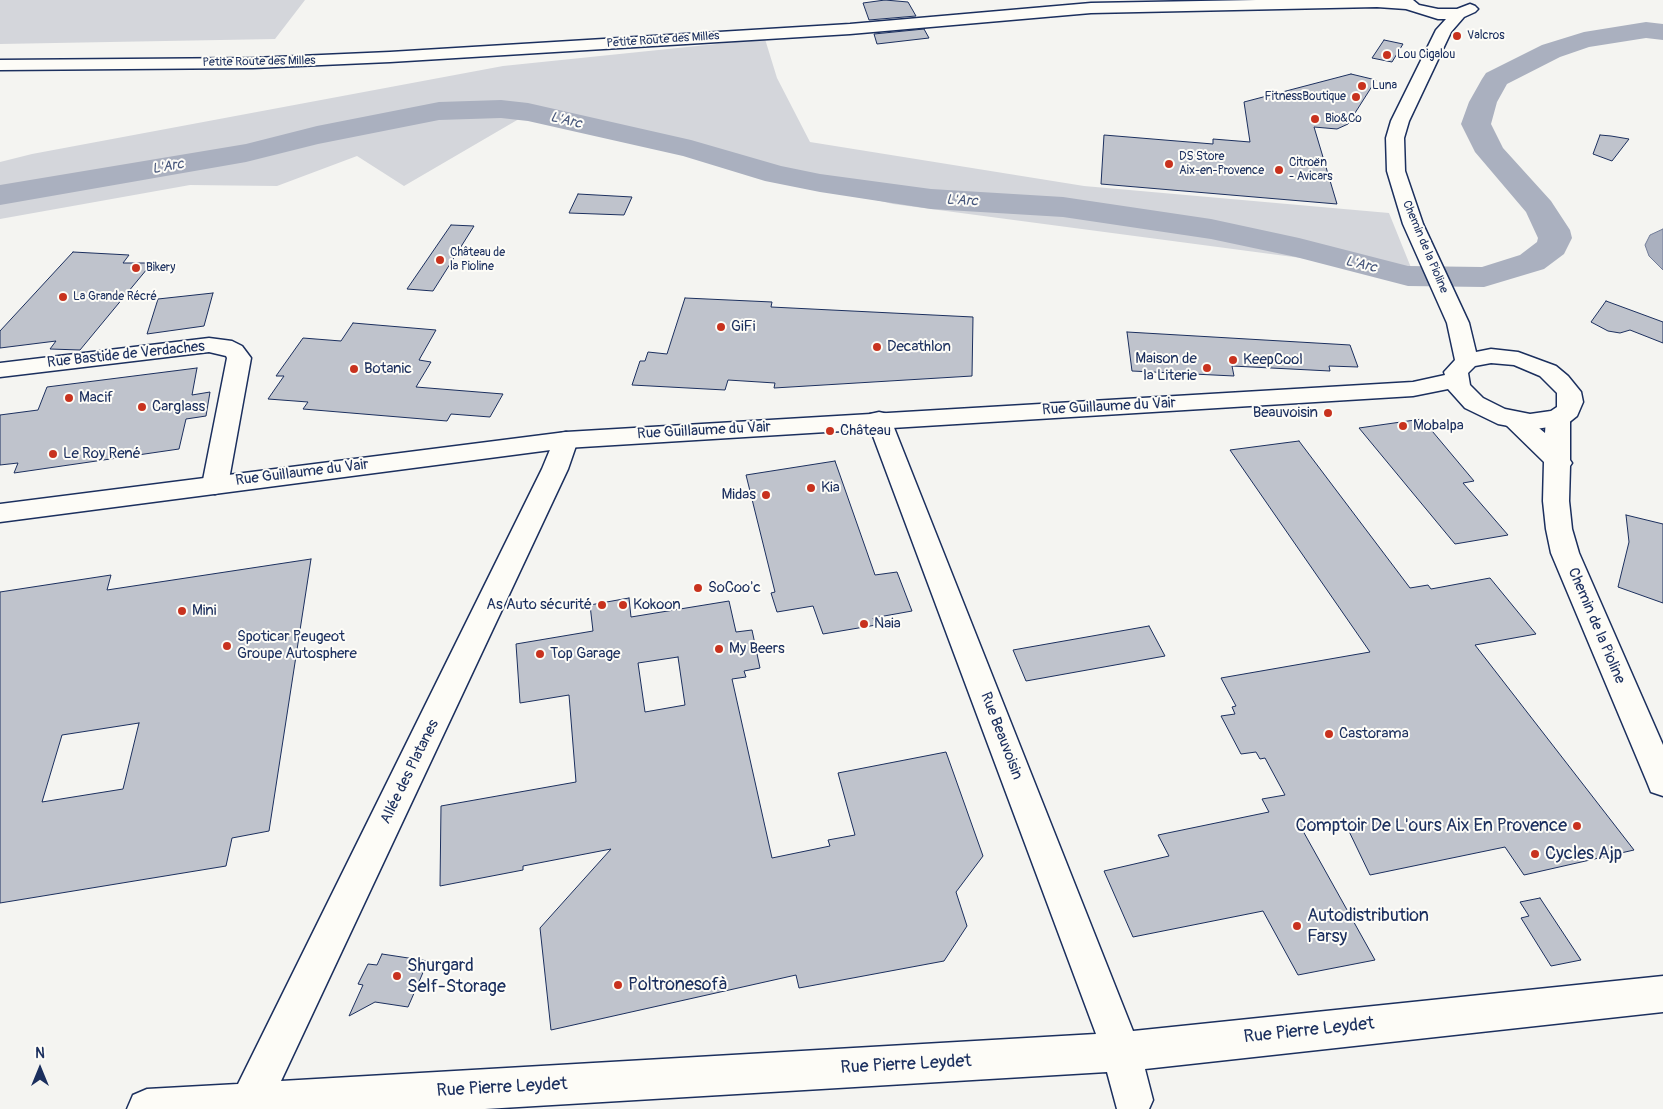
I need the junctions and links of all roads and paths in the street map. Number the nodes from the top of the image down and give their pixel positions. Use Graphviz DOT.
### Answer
graph roads {
  1 [pos="1347,0"];
  2 [pos="1326,2"];
  3 [pos="1406,3"];
  4 [pos="1474,3"];
  5 [pos="1428,12"];
  6 [pos="1459,14"];
  7 [pos="1444,30"];
  8 [pos="0,65"];
  9 [pos="1456,320"];
  10 [pos="1507,357"];
  11 [pos="0,370"];
  12 [pos="1461,370"];
  13 [pos="1413,389"];
  14 [pos="1474,403"];
  15 [pos="1558,418"];
  16 [pos="879,420"];
  17 [pos="1513,420"];
  18 [pos="566,440"];
  19 [pos="1559,463"];
  20 [pos="214,485"];
  21 [pos="0,513"];
  22 [pos="1663,782"];
  23 [pos="1663,994"];
  24 [pos="1122,1052"];
  25 [pos="1133,1100"];
  26 [pos="250,1103"];
  27 [pos="147,1109"];
  1 -- 2 [label="main road, Petite Route des Milles"];
  2 -- 3 [label="main road, Petite Route des Milles"];
  2 -- 8 [label="main road, Petite Route des Milles"];
  3 -- 5 [label="main road, Petite Route des Milles"];
  4 -- 6 [label="main road, Chemin de la Pioline"];
  5 -- 6 [label="main road"];
  5 -- 7 [label="main road"];
  6 -- 7 [label="main road, Chemin de la Pioline"];
  7 -- 9 [label="main road, Chemin de la Pioline"];
  9 -- 10 [label="main road, Chemin de la Pioline"];
  9 -- 12 [label="main road, Chemin de la Pioline"];
  10 -- 12 [label="main road, Rue Guillaume du Vair"];
  10 -- 15 [label="main road"];
  11 -- 20 [label="main road, Rue Bastide de Verdaches"];
  12 -- 13 [label="main road, Rue Guillaume du Vair"];
  12 -- 14 [label="main road"];
  13 -- 14 [label="main road, Rue Guillaume du Vair"];
  13 -- 16 [label="main road, Rue Guillaume du Vair"];
  14 -- 17 [label="main road"];
  15 -- 17 [label="main road"];
  15 -- 19 [label="main road, Chemin de la Pioline"];
  16 -- 18 [label="main road, Rue Guillaume du Vair"];
  16 -- 24 [label="main road, Rue Beauvoisin"];
  17 -- 19 [label="main road"];
  18 -- 20 [label="main road, Rue Guillaume du Vair"];
  18 -- 26 [label="main road, Allée des Platanes"];
  19 -- 22 [label="main road, Chemin de la Pioline"];
  20 -- 21 [label="main road, Rue Guillaume du Vair"];
  23 -- 24 [label="main road, Rue Pierre Leydet"];
  24 -- 25 [label="main road, Rue Beauvoisin"];
  24 -- 26 [label="main road, Rue Pierre Leydet"];
  26 -- 27 [label="main road, Rue Pierre Leydet"];
}
